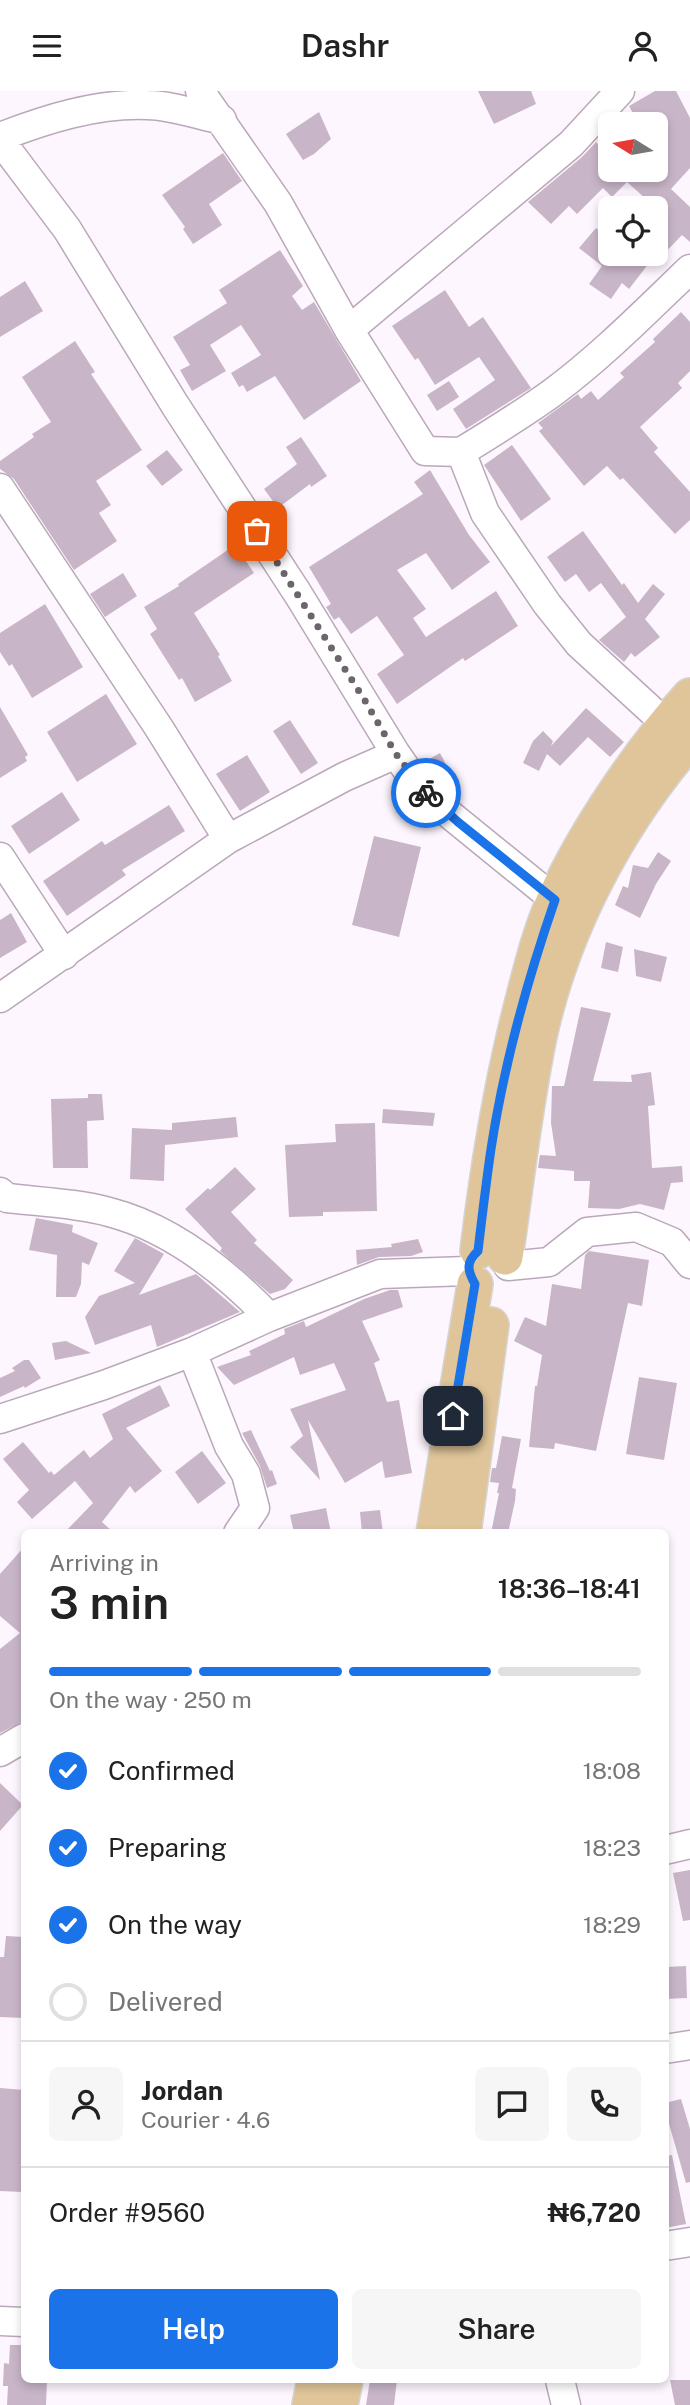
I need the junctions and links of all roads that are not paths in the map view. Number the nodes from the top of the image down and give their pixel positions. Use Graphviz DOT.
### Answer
graph roads {
  1 [pos="200,91"];
  2 [pos="620,91"];
  3 [pos="157,98"];
  4 [pos="222,120"];
  5 [pos="0,138"];
  6 [pos="690,269"];
  7 [pos="349,330"];
  8 [pos="461,451"];
  9 [pos="0,488"];
  10 [pos="690,696"];
  11 [pos="678,731"];
  12 [pos="396,754"];
  13 [pos="228,839"];
  14 [pos="0,857"];
  15 [pos="555,900"];
  16 [pos="64,955"];
  17 [pos="0,998"];
  18 [pos="0,1192"];
  19 [pos="690,1264"];
  20 [pos="488,1269"];
  21 [pos="269,1317"];
  22 [pos="192,1352"];
  23 [pos="0,1419"];
  24 [pos="241,1529"];
  25 [pos="435,1529"];
  26 [pos="463,1529"];
  27 [pos="21,1740"];
  28 [pos="0,1752"];
  29 [pos="690,1844"];
  30 [pos="669,1849"];
  31 [pos="690,2045"];
  32 [pos="669,2048"];
  33 [pos="690,2242"];
  34 [pos="669,2245"];
  35 [pos="0,2321"];
  36 [pos="21,2322"];
  37 [pos="314,2383"];
  38 [pos="344,2383"];
  39 [pos="561,2383"];
  40 [pos="310,2405"];
  41 [pos="340,2405"];
  42 [pos="566,2405"];
  1 -- 4 [label="street"];
  2 -- 7 [label="street"];
  3 -- 4 [label="street"];
  3 -- 5 [label="street"];
  4 -- 7 [label="street"];
  5 -- 12 [label="street"];
  6 -- 8 [label="street"];
  7 -- 8 [label="street"];
  8 -- 11 [label="street"];
  9 -- 13 [label="street"];
  10 -- 11 [label="main road"];
  11 -- 15 [label="main road"];
  11 -- 20 [label="main road"];
  12 -- 13 [label="street"];
  12 -- 15 [label="street"];
  13 -- 16 [label="street"];
  14 -- 16 [label="street"];
  15 -- 20 [label="main road"];
  16 -- 17 [label="street"];
  18 -- 21 [label="street"];
  19 -- 20 [label="street"];
  20 -- 21 [label="street"];
  20 -- 25 [label="main road"];
  20 -- 26 [label="main road"];
  21 -- 22 [label="street"];
  22 -- 23 [label="street"];
  22 -- 24 [label="street"];
  27 -- 28 [label="street"];
  29 -- 30 [label="street"];
  31 -- 32 [label="street"];
  33 -- 34 [label="street"];
  35 -- 36 [label="street"];
  37 -- 40 [label="main road"];
  38 -- 41 [label="main road"];
  39 -- 42 [label="street"];
}
